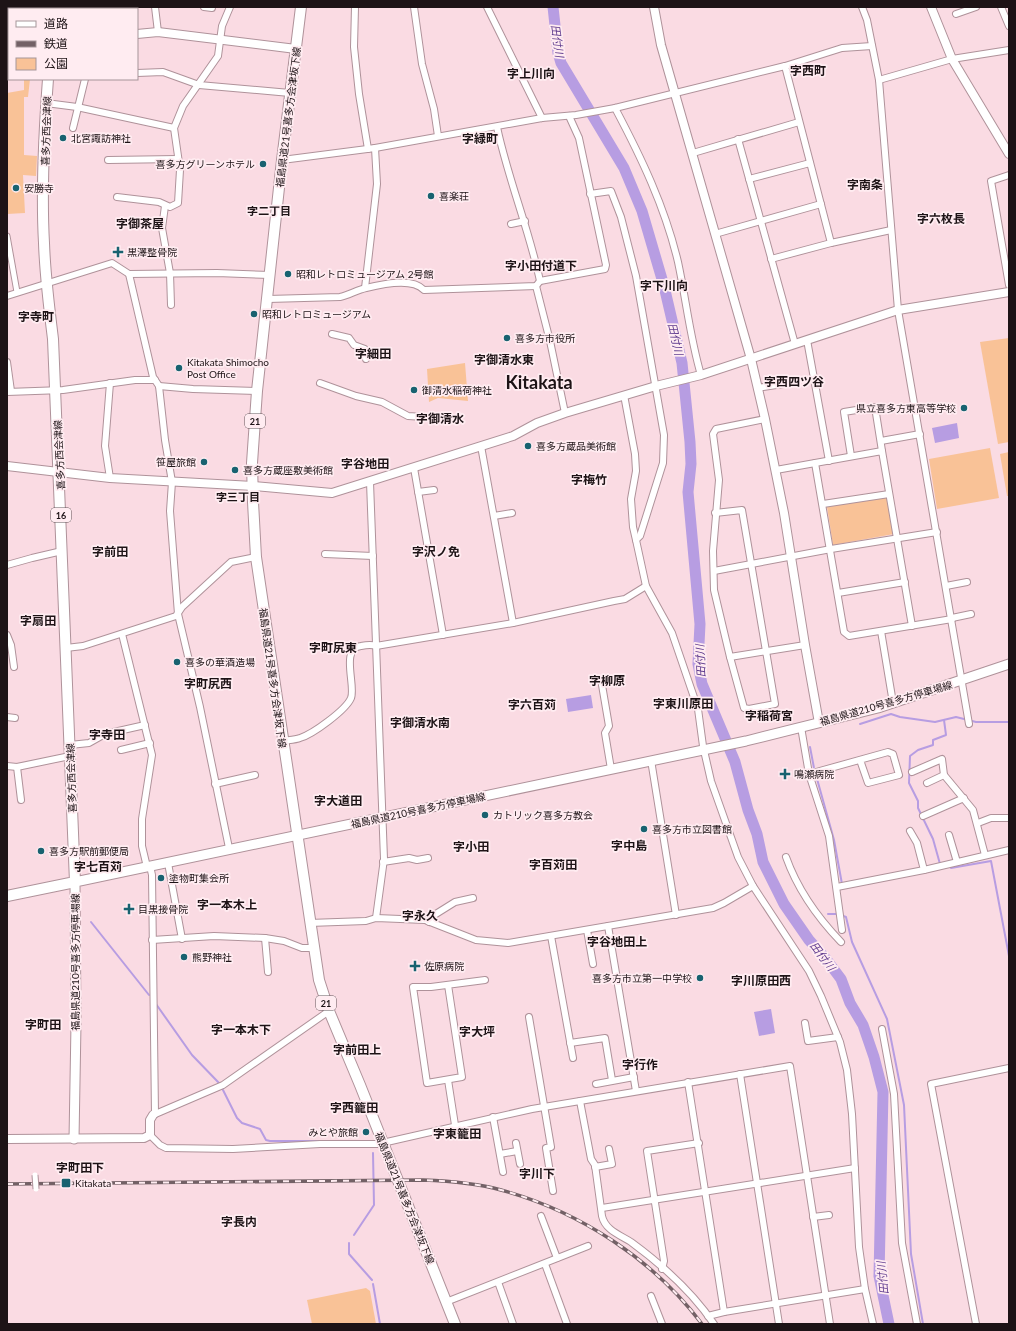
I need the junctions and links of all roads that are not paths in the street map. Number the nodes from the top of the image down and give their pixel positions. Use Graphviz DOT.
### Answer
graph roads {
  1 [pos="155,7"];
  2 [pos="204,7"];
  3 [pos="230,7"];
  4 [pos="301,7"];
  5 [pos="355,7"];
  6 [pos="414,7"];
  7 [pos="487,7"];
  8 [pos="654,7"];
  9 [pos="862,7"];
  10 [pos="931,7"];
  11 [pos="976,7"];
  12 [pos="1001,7"];
  13 [pos="212,8"];
  14 [pos="956,14"];
  15 [pos="1009,26"];
  16 [pos="158,32"];
  17 [pos="138,34"];
  18 [pos="220,39"];
  19 [pos="872,46"];
  20 [pos="296,49"];
  21 [pos="1009,50"];
  22 [pos="952,59"];
  23 [pos="785,66"];
  24 [pos="138,73"];
  25 [pos="48,80"];
  26 [pos="85,80"];
  27 [pos="878,80"];
  28 [pos="199,85"];
  29 [pos="290,93"];
  30 [pos="675,93"];
  31 [pos="46,103"];
  32 [pos="77,107"];
  33 [pos="615,108"];
  34 [pos="573,116"];
  35 [pos="542,118"];
  36 [pos="799,122"];
  37 [pos="497,127"];
  38 [pos="73,128"];
  39 [pos="174,128"];
  40 [pos="438,136"];
  41 [pos="738,139"];
  42 [pos="372,149"];
  43 [pos="693,153"];
  44 [pos="1009,154"];
  45 [pos="178,159"];
  46 [pos="108,160"];
  47 [pos="282,160"];
  48 [pos="810,163"];
  49 [pos="1009,176"];
  50 [pos="749,179"];
  51 [pos="590,194"];
  52 [pos="117,197"];
  53 [pos="821,204"];
  54 [pos="165,206"];
  55 [pos="761,220"];
  56 [pos="525,221"];
  57 [pos="511,224"];
  58 [pos="890,230"];
  59 [pos="715,234"];
  60 [pos="7,236"];
  61 [pos="831,243"];
  62 [pos="10,249"];
  63 [pos="771,259"];
  64 [pos="170,273"];
  65 [pos="130,274"];
  66 [pos="270,275"];
  67 [pos="46,283"];
  68 [pos="538,283"];
  69 [pos="1009,285"];
  70 [pos="365,288"];
  71 [pos="17,292"];
  72 [pos="1009,292"];
  73 [pos="7,296"];
  74 [pos="268,299"];
  75 [pos="171,305"];
  76 [pos="898,310"];
  77 [pos="332,334"];
  78 [pos="807,340"];
  79 [pos="795,344"];
  80 [pos="366,358"];
  81 [pos="751,359"];
  82 [pos="7,362"];
  83 [pos="697,375"];
  84 [pos="154,378"];
  85 [pos="110,382"];
  86 [pos="796,382"];
  87 [pos="320,383"];
  88 [pos="159,386"];
  89 [pos="656,386"];
  90 [pos="758,388"];
  91 [pos="56,390"];
  92 [pos="257,391"];
  93 [pos="9,392"];
  94 [pos="624,395"];
  95 [pos="565,413"];
  96 [pos="424,417"];
  97 [pos="766,419"];
  98 [pos="920,434"];
  99 [pos="881,441"];
  100 [pos="482,446"];
  101 [pos="882,451"];
  102 [pos="851,456"];
  103 [pos="829,461"];
  104 [pos="815,463"];
  105 [pos="8,464"];
  106 [pos="414,468"];
  107 [pos="776,470"];
  108 [pos="60,472"];
  109 [pos="110,478"];
  110 [pos="172,482"];
  111 [pos="370,482"];
  112 [pos="253,486"];
  113 [pos="434,490"];
  114 [pos="418,492"];
  115 [pos="889,494"];
  116 [pos="823,504"];
  117 [pos="512,513"];
  118 [pos="715,513"];
  119 [pos="494,516"];
  120 [pos="937,532"];
  121 [pos="897,538"];
  122 [pos="636,540"];
  123 [pos="831,549"];
  124 [pos="62,551"];
  125 [pos="325,554"];
  126 [pos="374,556"];
  127 [pos="256,557"];
  128 [pos="792,557"];
  129 [pos="751,564"];
  130 [pos="7,565"];
  131 [pos="714,571"];
  132 [pos="905,582"];
  133 [pos="966,582"];
  134 [pos="646,586"];
  135 [pos="946,586"];
  136 [pos="838,593"];
  137 [pos="178,614"];
  138 [pos="971,614"];
  139 [pos="952,618"];
  140 [pos="513,623"];
  141 [pos="912,626"];
  142 [pos="880,631"];
  143 [pos="122,634"];
  144 [pos="7,635"];
  145 [pos="443,635"];
  146 [pos="805,645"];
  147 [pos="376,646"];
  148 [pos="66,648"];
  149 [pos="766,651"];
  150 [pos="730,657"];
  151 [pos="1009,664"];
  152 [pos="14,667"];
  153 [pos="963,680"];
  154 [pos="602,685"];
  155 [pos="893,703"];
  156 [pos="7,717"];
  157 [pos="15,718"];
  158 [pos="819,723"];
  159 [pos="145,724"];
  160 [pos="969,724"];
  161 [pos="801,727"];
  162 [pos="282,741"];
  163 [pos="150,743"];
  164 [pos="121,750"];
  165 [pos="704,750"];
  166 [pos="70,751"];
  167 [pos="651,760"];
  168 [pos="860,760"];
  169 [pos="7,766"];
  170 [pos="17,767"];
  171 [pos="611,769"];
  172 [pos="912,772"];
  173 [pos="809,774"];
  174 [pos="255,775"];
  175 [pos="944,775"];
  176 [pos="927,783"];
  177 [pos="215,784"];
  178 [pos="964,798"];
  179 [pos="21,800"];
  180 [pos="923,816"];
  181 [pos="383,817"];
  182 [pos="1009,818"];
  183 [pos="978,823"];
  184 [pos="910,831"];
  185 [pos="296,834"];
  186 [pos="949,835"];
  187 [pos="229,848"];
  188 [pos="1009,850"];
  189 [pos="985,855"];
  190 [pos="786,857"];
  191 [pos="428,858"];
  192 [pos="383,862"];
  193 [pos="957,862"];
  194 [pos="168,863"];
  195 [pos="149,867"];
  196 [pos="924,870"];
  197 [pos="75,882"];
  198 [pos="753,886"];
  199 [pos="837,887"];
  200 [pos="7,896"];
  201 [pos="473,898"];
  202 [pos="676,915"];
  203 [pos="376,918"];
  204 [pos="429,922"];
  205 [pos="310,923"];
  206 [pos="608,926"];
  207 [pos="587,930"];
  208 [pos="842,930"];
  209 [pos="551,936"];
  210 [pos="265,938"];
  211 [pos="182,939"];
  212 [pos="152,940"];
  213 [pos="841,942"];
  214 [pos="314,948"];
  215 [pos="593,964"];
  216 [pos="268,972"];
  217 [pos="486,980"];
  218 [pos="448,985"];
  219 [pos="328,1011"];
  220 [pos="529,1017"];
  221 [pos="805,1023"];
  222 [pos="882,1029"];
  223 [pos="838,1037"];
  224 [pos="570,1043"];
  225 [pos="573,1058"];
  226 [pos="1009,1068"];
  227 [pos="740,1074"];
  228 [pos="634,1077"];
  229 [pos="448,1080"];
  230 [pos="612,1080"];
  231 [pos="688,1082"];
  232 [pos="596,1084"];
  233 [pos="636,1091"];
  234 [pos="580,1101"];
  235 [pos="545,1107"];
  236 [pos="154,1114"];
  237 [pos="494,1117"];
  238 [pos="455,1125"];
  239 [pos="152,1138"];
  240 [pos="7,1139"];
  241 [pos="74,1140"];
  242 [pos="383,1142"];
  243 [pos="516,1143"];
  244 [pos="699,1143"];
  245 [pos="610,1149"];
  246 [pos="517,1151"];
  247 [pos="500,1154"];
  248 [pos="520,1164"];
  249 [pos="595,1167"];
  250 [pos="855,1168"];
  251 [pos="503,1172"];
  252 [pos="35,1175"];
  253 [pos="807,1176"];
  254 [pos="757,1183"];
  255 [pos="36,1189"];
  256 [pos="553,1191"];
  257 [pos="706,1191"];
  258 [pos="655,1199"];
  259 [pos="602,1208"];
  260 [pos="830,1215"];
  261 [pos="540,1216"];
  262 [pos="813,1217"];
  263 [pos="588,1246"];
  264 [pos="557,1258"];
  265 [pos="545,1264"];
  266 [pos="662,1269"];
  267 [pos="498,1282"];
  268 [pos="865,1289"];
  269 [pos="651,1296"];
  270 [pos="825,1296"];
  271 [pos="446,1302"];
  272 [pos="776,1304"];
  273 [pos="724,1312"];
  274 [pos="708,1316"];
  275 [pos="455,1324"];
  276 [pos="513,1324"];
  277 [pos="567,1324"];
  278 [pos="662,1324"];
  279 [pos="714,1324"];
  280 [pos="779,1324"];
  281 [pos="830,1324"];
  282 [pos="873,1324"];
  283 [pos="918,1324"];
  284 [pos="976,1324"];
  1 -- 16 [label="street"];
  2 -- 13 [label="street"];
  3 -- 18 [label="street"];
  4 -- 20 [label="main road, 福島県道21号喜多方会津坂下線 / 21"];
  5 -- 42 [label="street"];
  6 -- 40 [label="street"];
  7 -- 35 [label="street"];
  8 -- 30 [label="street"];
  9 -- 19 [label="street"];
  10 -- 22 [label="street"];
  11 -- 14 [label="street"];
  12 -- 15 [label="street"];
  16 -- 17 [label="street"];
  16 -- 18 [label="street"];
  18 -- 20 [label="street"];
  18 -- 28 [label="street"];
  19 -- 23 [label="street"];
  19 -- 27 [label="street"];
  20 -- 29 [label="main road, 福島県道21号喜多方会津坂下線 / 21"];
  21 -- 22 [label="street"];
  22 -- 27 [label="street"];
  22 -- 44 [label="street"];
  23 -- 30 [label="street"];
  23 -- 36 [label="street"];
  24 -- 28 [label="street"];
  25 -- 31 [label="main road, 喜多方西会津線 / 16"];
  26 -- 32 [label="street"];
  27 -- 58 [label="street"];
  28 -- 29 [label="street"];
  28 -- 39 [label="street"];
  29 -- 47 [label="main road, 福島県道21号喜多方会津坂下線 / 21"];
  30 -- 33 [label="street"];
  30 -- 43 [label="street"];
  31 -- 32 [label="street"];
  31 -- 67 [label="main road, 喜多方西会津線 / 16"];
  32 -- 38 [label="street"];
  32 -- 39 [label="street"];
  33 -- 34 [label="street"];
  33 -- 83 [label="street"];
  34 -- 35 [label="street"];
  34 -- 51 [label="street"];
  35 -- 37 [label="street"];
  36 -- 41 [label="street"];
  36 -- 48 [label="street"];
  37 -- 40 [label="street"];
  37 -- 56 [label="street"];
  39 -- 45 [label="street"];
  40 -- 42 [label="street"];
  41 -- 43 [label="street"];
  41 -- 50 [label="street"];
  42 -- 47 [label="street"];
  42 -- 70 [label="street"];
  43 -- 59 [label="street"];
  45 -- 46 [label="street"];
  45 -- 54 [label="street"];
  47 -- 66 [label="main road, 福島県道21号喜多方会津坂下線 / 21"];
  48 -- 50 [label="street"];
  48 -- 53 [label="street"];
  49 -- 69 [label="street"];
  50 -- 55 [label="street"];
  51 -- 68 [label="street"];
  51 -- 89 [label="street"];
  52 -- 54 [label="street"];
  53 -- 55 [label="street"];
  53 -- 61 [label="street"];
  54 -- 64 [label="street"];
  55 -- 59 [label="street"];
  55 -- 63 [label="street"];
  56 -- 57 [label="street"];
  56 -- 68 [label="street"];
  58 -- 61 [label="street"];
  58 -- 76 [label="street"];
  59 -- 81 [label="street"];
  60 -- 62 [label="street"];
  61 -- 63 [label="street"];
  62 -- 71 [label="street"];
  63 -- 79 [label="street"];
  64 -- 65 [label="street"];
  64 -- 66 [label="street"];
  64 -- 75 [label="street"];
  65 -- 67 [label="street"];
  65 -- 84 [label="street"];
  66 -- 74 [label="main road, 福島県道21号喜多方会津坂下線 / 21"];
  67 -- 71 [label="street"];
  67 -- 91 [label="main road, 喜多方西会津線 / 16"];
  68 -- 70 [label="street"];
  68 -- 95 [label="street"];
  70 -- 74 [label="street"];
  71 -- 73 [label="street"];
  72 -- 76 [label="street"];
  74 -- 92 [label="main road, 福島県道21号喜多方会津坂下線 / 21"];
  76 -- 78 [label="street"];
  76 -- 98 [label="street"];
  77 -- 80 [label="street"];
  78 -- 79 [label="street"];
  78 -- 103 [label="street"];
  79 -- 81 [label="street"];
  81 -- 83 [label="street"];
  81 -- 90 [label="street"];
  82 -- 93 [label="street"];
  83 -- 89 [label="street"];
  84 -- 85 [label="street"];
  84 -- 88 [label="street"];
  85 -- 91 [label="street"];
  85 -- 109 [label="street"];
  86 -- 90 [label="street"];
  87 -- 96 [label="street"];
  88 -- 92 [label="street"];
  88 -- 110 [label="street"];
  89 -- 94 [label="street"];
  89 -- 122 [label="street"];
  90 -- 97 [label="street"];
  91 -- 93 [label="street"];
  91 -- 108 [label="main road, 喜多方西会津線 / 16"];
  92 -- 112 [label="main road, 福島県道21号喜多方会津坂下線 / 21"];
  94 -- 95 [label="street"];
  94 -- 122 [label="street"];
  95 -- 100 [label="street"];
  97 -- 107 [label="street"];
  97 -- 118 [label="street"];
  98 -- 99 [label="street"];
  98 -- 120 [label="street"];
  99 -- 101 [label="street"];
  99 -- 102 [label="street"];
  100 -- 106 [label="street"];
  100 -- 119 [label="street"];
  101 -- 102 [label="street"];
  101 -- 115 [label="street"];
  102 -- 103 [label="street"];
  103 -- 104 [label="street"];
  104 -- 107 [label="street"];
  104 -- 116 [label="street"];
  105 -- 108 [label="street"];
  106 -- 111 [label="street"];
  106 -- 114 [label="street"];
  107 -- 128 [label="street"];
  108 -- 109 [label="street"];
  108 -- 124 [label="main road, 喜多方西会津線 / 16"];
  109 -- 110 [label="street"];
  110 -- 112 [label="street"];
  110 -- 137 [label="street"];
  111 -- 112 [label="street"];
  111 -- 126 [label="street"];
  112 -- 127 [label="main road, 福島県道21号喜多方会津坂下線 / 21"];
  113 -- 114 [label="street"];
  114 -- 145 [label="street"];
  115 -- 116 [label="street"];
  115 -- 121 [label="street"];
  116 -- 123 [label="street"];
  117 -- 119 [label="street"];
  118 -- 129 [label="street"];
  118 -- 131 [label="street"];
  119 -- 140 [label="street"];
  120 -- 121 [label="street"];
  120 -- 135 [label="street"];
  121 -- 123 [label="street"];
  121 -- 132 [label="street"];
  122 -- 134 [label="street"];
  123 -- 128 [label="street"];
  123 -- 136 [label="street"];
  124 -- 130 [label="street"];
  124 -- 148 [label="main road, 喜多方西会津線 / 16"];
  125 -- 126 [label="street"];
  126 -- 147 [label="street"];
  127 -- 137 [label="street"];
  127 -- 162 [label="main road, 福島県道21号喜多方会津坂下線 / 21"];
  128 -- 129 [label="street"];
  128 -- 146 [label="street"];
  129 -- 131 [label="street"];
  129 -- 149 [label="street"];
  131 -- 150 [label="street"];
  132 -- 136 [label="street"];
  132 -- 141 [label="street"];
  133 -- 135 [label="street"];
  134 -- 140 [label="street"];
  134 -- 165 [label="street"];
  135 -- 139 [label="street"];
  136 -- 142 [label="street"];
  137 -- 143 [label="street"];
  137 -- 177 [label="street"];
  138 -- 139 [label="street"];
  139 -- 141 [label="street"];
  139 -- 153 [label="street"];
  140 -- 145 [label="street"];
  141 -- 142 [label="street"];
  142 -- 155 [label="street"];
  143 -- 148 [label="street"];
  143 -- 159 [label="street"];
  144 -- 152 [label="street"];
  145 -- 147 [label="street"];
  146 -- 149 [label="street"];
  146 -- 158 [label="street"];
  147 -- 162 [label="street"];
  147 -- 181 [label="street"];
  148 -- 166 [label="main road, 喜多方西会津線 / 16"];
  149 -- 150 [label="street"];
  149 -- 150 [label="street"];
  151 -- 153 [label="main road, 福島県道210号喜多方停車場線"];
  153 -- 155 [label="main road, 福島県道210号喜多方停車場線"];
  153 -- 160 [label="street"];
  154 -- 171 [label="street"];
  155 -- 158 [label="main road, 福島県道210号喜多方停車場線"];
  156 -- 157 [label="street"];
  158 -- 161 [label="main road, 福島県道210号喜多方停車場線"];
  159 -- 163 [label="street"];
  159 -- 166 [label="street"];
  161 -- 165 [label="main road, 福島県道210号喜多方停車場線"];
  161 -- 173 [label="street"];
  162 -- 185 [label="main road, 福島県道21号喜多方会津坂下線 / 21"];
  163 -- 164 [label="street"];
  163 -- 195 [label="street"];
  165 -- 167 [label="main road, 福島県道210号喜多方停車場線"];
  165 -- 198 [label="street"];
  166 -- 170 [label="street"];
  166 -- 197 [label="main road, 喜多方西会津線 / 16"];
  167 -- 171 [label="main road, 福島県道210号喜多方停車場線"];
  167 -- 202 [label="street"];
  168 -- 168 [label="street"];
  168 -- 173 [label="street"];
  169 -- 170 [label="street"];
  170 -- 179 [label="street"];
  171 -- 181 [label="main road, 福島県道210号喜多方停車場線"];
  172 -- 175 [label="street"];
  173 -- 199 [label="street"];
  174 -- 177 [label="street"];
  175 -- 176 [label="street"];
  175 -- 178 [label="street"];
  177 -- 187 [label="street"];
  178 -- 180 [label="street"];
  178 -- 183 [label="street"];
  181 -- 185 [label="main road, 福島県道210号喜多方停車場線"];
  181 -- 192 [label="street"];
  182 -- 183 [label="street"];
  183 -- 189 [label="street"];
  184 -- 196 [label="street"];
  185 -- 187 [label="main road, 福島県道210号喜多方停車場線"];
  185 -- 205 [label="main road, 福島県道21号喜多方会津坂下線 / 21"];
  186 -- 193 [label="street"];
  187 -- 194 [label="main road, 福島県道210号喜多方停車場線"];
  188 -- 189 [label="street"];
  189 -- 193 [label="street"];
  190 -- 213 [label="street"];
  191 -- 192 [label="street"];
  192 -- 203 [label="street"];
  193 -- 196 [label="street"];
  194 -- 195 [label="main road, 福島県道210号喜多方停車場線"];
  194 -- 211 [label="street"];
  195 -- 197 [label="main road, 福島県道210号喜多方停車場線"];
  195 -- 212 [label="street"];
  196 -- 199 [label="street"];
  197 -- 200 [label="main road"];
  197 -- 241 [label="main road, 福島県道210号喜多方停車場線"];
  198 -- 202 [label="street"];
  198 -- 223 [label="street"];
  199 -- 208 [label="street"];
  201 -- 204 [label="street"];
  202 -- 206 [label="street"];
  203 -- 204 [label="street"];
  203 -- 205 [label="street"];
  204 -- 209 [label="street"];
  205 -- 214 [label="main road, 福島県道21号喜多方会津坂下線 / 21"];
  206 -- 207 [label="street"];
  206 -- 228 [label="street"];
  207 -- 209 [label="street"];
  207 -- 215 [label="street"];
  209 -- 224 [label="street"];
  210 -- 211 [label="street"];
  210 -- 214 [label="street"];
  210 -- 216 [label="street"];
  211 -- 212 [label="street"];
  212 -- 236 [label="street"];
  214 -- 219 [label="main road, 福島県道21号喜多方会津坂下線 / 21"];
  217 -- 218 [label="street"];
  218 -- 229 [label="street"];
  218 -- 229 [label="street"];
  219 -- 236 [label="street"];
  219 -- 242 [label="main road, 福島県道21号喜多方会津坂下線 / 21"];
  220 -- 235 [label="street"];
  221 -- 223 [label="street"];
  222 -- 283 [label="street"];
  223 -- 250 [label="street"];
  224 -- 225 [label="street"];
  224 -- 230 [label="street"];
  226 -- 284 [label="street"];
  227 -- 231 [label="street"];
  227 -- 253 [label="street"];
  227 -- 254 [label="street"];
  228 -- 230 [label="street"];
  228 -- 233 [label="street"];
  229 -- 238 [label="street"];
  230 -- 232 [label="street"];
  231 -- 233 [label="street"];
  231 -- 244 [label="street"];
  233 -- 234 [label="street"];
  234 -- 235 [label="street"];
  234 -- 249 [label="street"];
  235 -- 237 [label="street"];
  235 -- 256 [label="street"];
  236 -- 239 [label="street"];
  237 -- 238 [label="street"];
  237 -- 247 [label="street"];
  238 -- 242 [label="street"];
  239 -- 241 [label="street"];
  239 -- 242 [label="street"];
  240 -- 241 [label="street"];
  242 -- 271 [label="main road, 福島県道21号喜多方会津坂下線 / 21"];
  243 -- 246 [label="street"];
  244 -- 257 [label="street"];
  244 -- 258 [label="street"];
  245 -- 249 [label="street"];
  246 -- 247 [label="street"];
  246 -- 248 [label="street"];
  247 -- 251 [label="street"];
  249 -- 259 [label="street"];
  250 -- 253 [label="street"];
  250 -- 268 [label="street"];
  252 -- 255 [label="street, bridge"];
  253 -- 254 [label="street"];
  253 -- 262 [label="street"];
  254 -- 257 [label="street"];
  254 -- 272 [label="street"];
  257 -- 258 [label="street"];
  257 -- 273 [label="street"];
  258 -- 259 [label="street"];
  258 -- 266 [label="street"];
  259 -- 266 [label="street"];
  260 -- 262 [label="street"];
  261 -- 264 [label="street"];
  262 -- 270 [label="street"];
  263 -- 264 [label="street"];
  264 -- 265 [label="street"];
  265 -- 267 [label="street"];
  265 -- 277 [label="street"];
  266 -- 274 [label="street"];
  267 -- 271 [label="street"];
  267 -- 276 [label="street"];
  268 -- 270 [label="street"];
  268 -- 282 [label="street"];
  269 -- 278 [label="street"];
  270 -- 272 [label="street"];
  270 -- 281 [label="street"];
  271 -- 275 [label="main road, 福島県道21号喜多方会津坂下線 / 21"];
  272 -- 273 [label="street"];
  272 -- 280 [label="street"];
  273 -- 274 [label="street"];
  274 -- 279 [label="street"];
}
